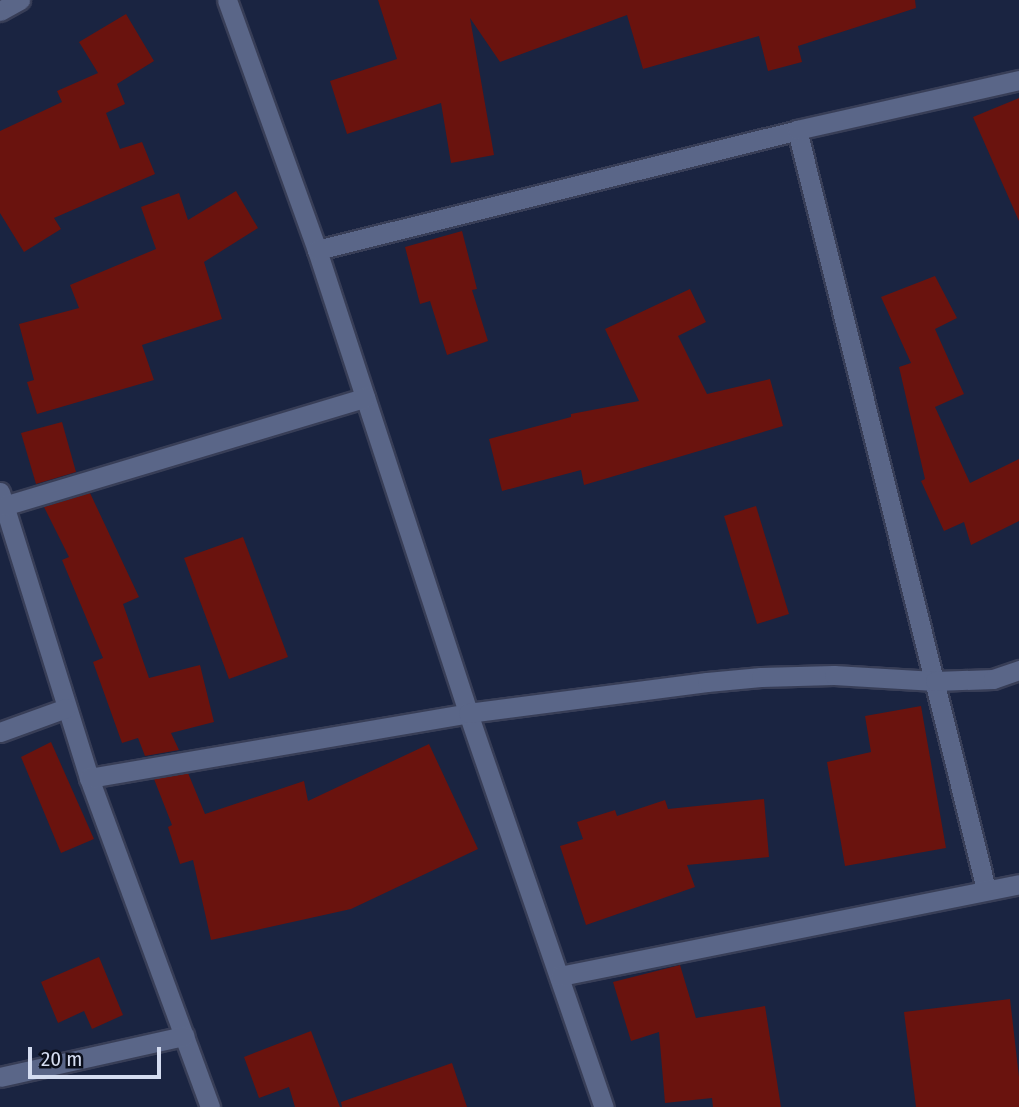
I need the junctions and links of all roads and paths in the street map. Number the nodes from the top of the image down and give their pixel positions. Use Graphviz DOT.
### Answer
graph roads {
  1 [pos="20,0"];
  2 [pos="227,0"];
  3 [pos="0,11"];
  4 [pos="1019,80"];
  5 [pos="797,130"];
  6 [pos="317,250"];
  7 [pos="365,398"];
  8 [pos="2,499"];
  9 [pos="1019,670"];
  10 [pos="936,681"];
  11 [pos="66,708"];
  12 [pos="468,713"];
  13 [pos="0,732"];
  14 [pos="89,778"];
  15 [pos="1019,884"];
  16 [pos="986,890"];
  17 [pos="560,976"];
  18 [pos="184,1036"];
  19 [pos="0,1077"];
  20 [pos="210,1107"];
  21 [pos="604,1107"];
  1 -- 3 [label="street"];
  2 -- 6 [label="street"];
  4 -- 5 [label="street"];
  5 -- 6 [label="street"];
  5 -- 10 [label="street"];
  6 -- 7 [label="street"];
  7 -- 8 [label="street"];
  7 -- 12 [label="street"];
  8 -- 11 [label="street"];
  9 -- 10 [label="street"];
  10 -- 12 [label="street"];
  10 -- 16 [label="street"];
  11 -- 13 [label="street"];
  11 -- 14 [label="street"];
  12 -- 14 [label="street"];
  12 -- 17 [label="street"];
  14 -- 18 [label="street"];
  15 -- 16 [label="street"];
  16 -- 17 [label="street"];
  17 -- 21 [label="street"];
  18 -- 19 [label="street"];
  18 -- 20 [label="street"];
}
